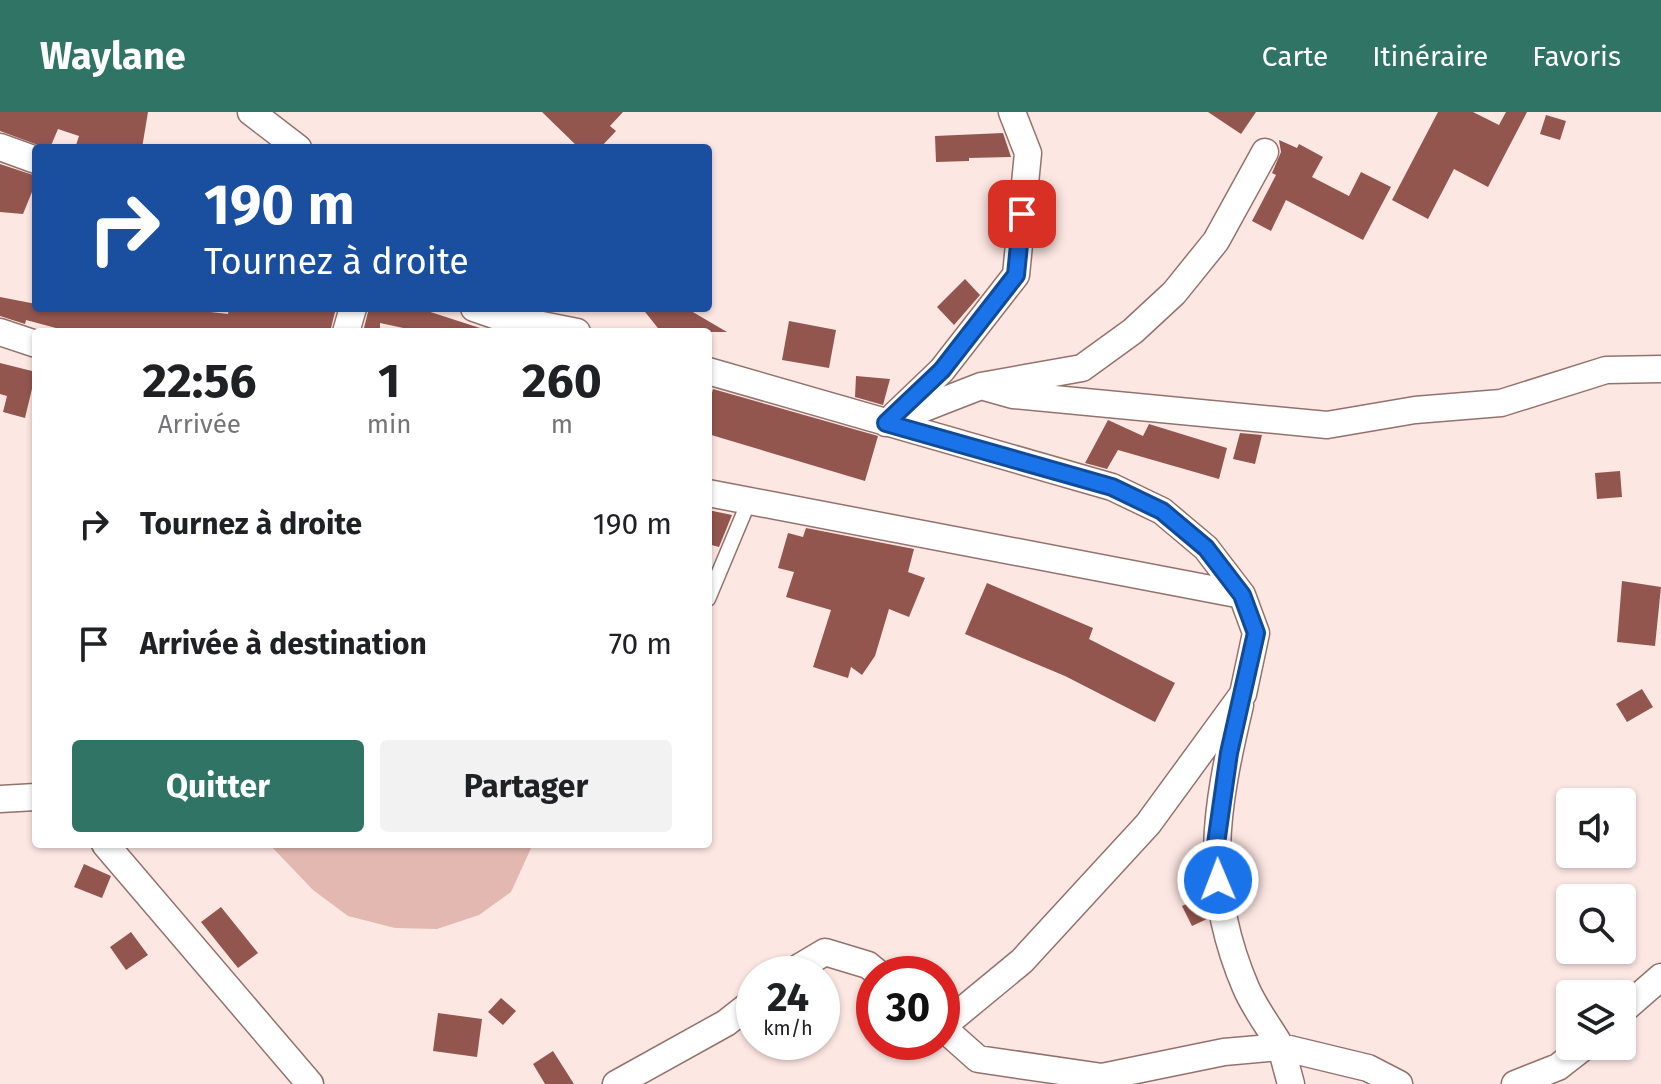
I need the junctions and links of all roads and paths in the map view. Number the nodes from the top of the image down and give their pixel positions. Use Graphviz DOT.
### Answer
graph roads {
  1 [pos="251,112"];
  2 [pos="1012,112"];
  3 [pos="293,144"];
  4 [pos="0,147"];
  5 [pos="1265,152"];
  6 [pos="32,159"];
  7 [pos="486,312"];
  8 [pos="554,328"];
  9 [pos="0,332"];
  10 [pos="32,343"];
  11 [pos="1661,369"];
  12 [pos="712,372"];
  13 [pos="981,386"];
  14 [pos="886,423"];
  15 [pos="712,494"];
  16 [pos="749,501"];
  17 [pos="712,589"];
  18 [pos="1242,595"];
  19 [pos="1243,694"];
  20 [pos="32,797"];
  21 [pos="0,799"];
  22 [pos="108,848"];
  23 [pos="818,956"];
  24 [pos="838,956"];
  25 [pos="1661,977"];
  26 [pos="1636,999"];
  27 [pos="960,1012"];
  28 [pos="736,1015"];
  29 [pos="960,1043"];
  30 [pos="1281,1047"];
  31 [pos="1567,1060"];
  32 [pos="310,1084"];
  33 [pos="616,1084"];
  34 [pos="1291,1084"];
  35 [pos="1399,1084"];
  36 [pos="1515,1084"];
  1 -- 3 [label="street"];
  2 -- 14 [label="street"];
  4 -- 6 [label="street"];
  5 -- 13 [label="street"];
  7 -- 8 [label="street"];
  9 -- 10 [label="street"];
  11 -- 13 [label="street"];
  12 -- 14 [label="street"];
  13 -- 14 [label="street"];
  14 -- 18 [label="street"];
  15 -- 16 [label="street"];
  16 -- 17 [label="lane"];
  16 -- 18 [label="street"];
  18 -- 19 [label="street"];
  19 -- 27 [label="street"];
  19 -- 30 [label="street"];
  20 -- 21 [label="street"];
  22 -- 32 [label="street"];
  23 -- 24 [label="street"];
  25 -- 26 [label="street"];
  28 -- 33 [label="street"];
  29 -- 30 [label="street"];
  30 -- 34 [label="street"];
  30 -- 35 [label="street"];
  31 -- 36 [label="street"];
}
